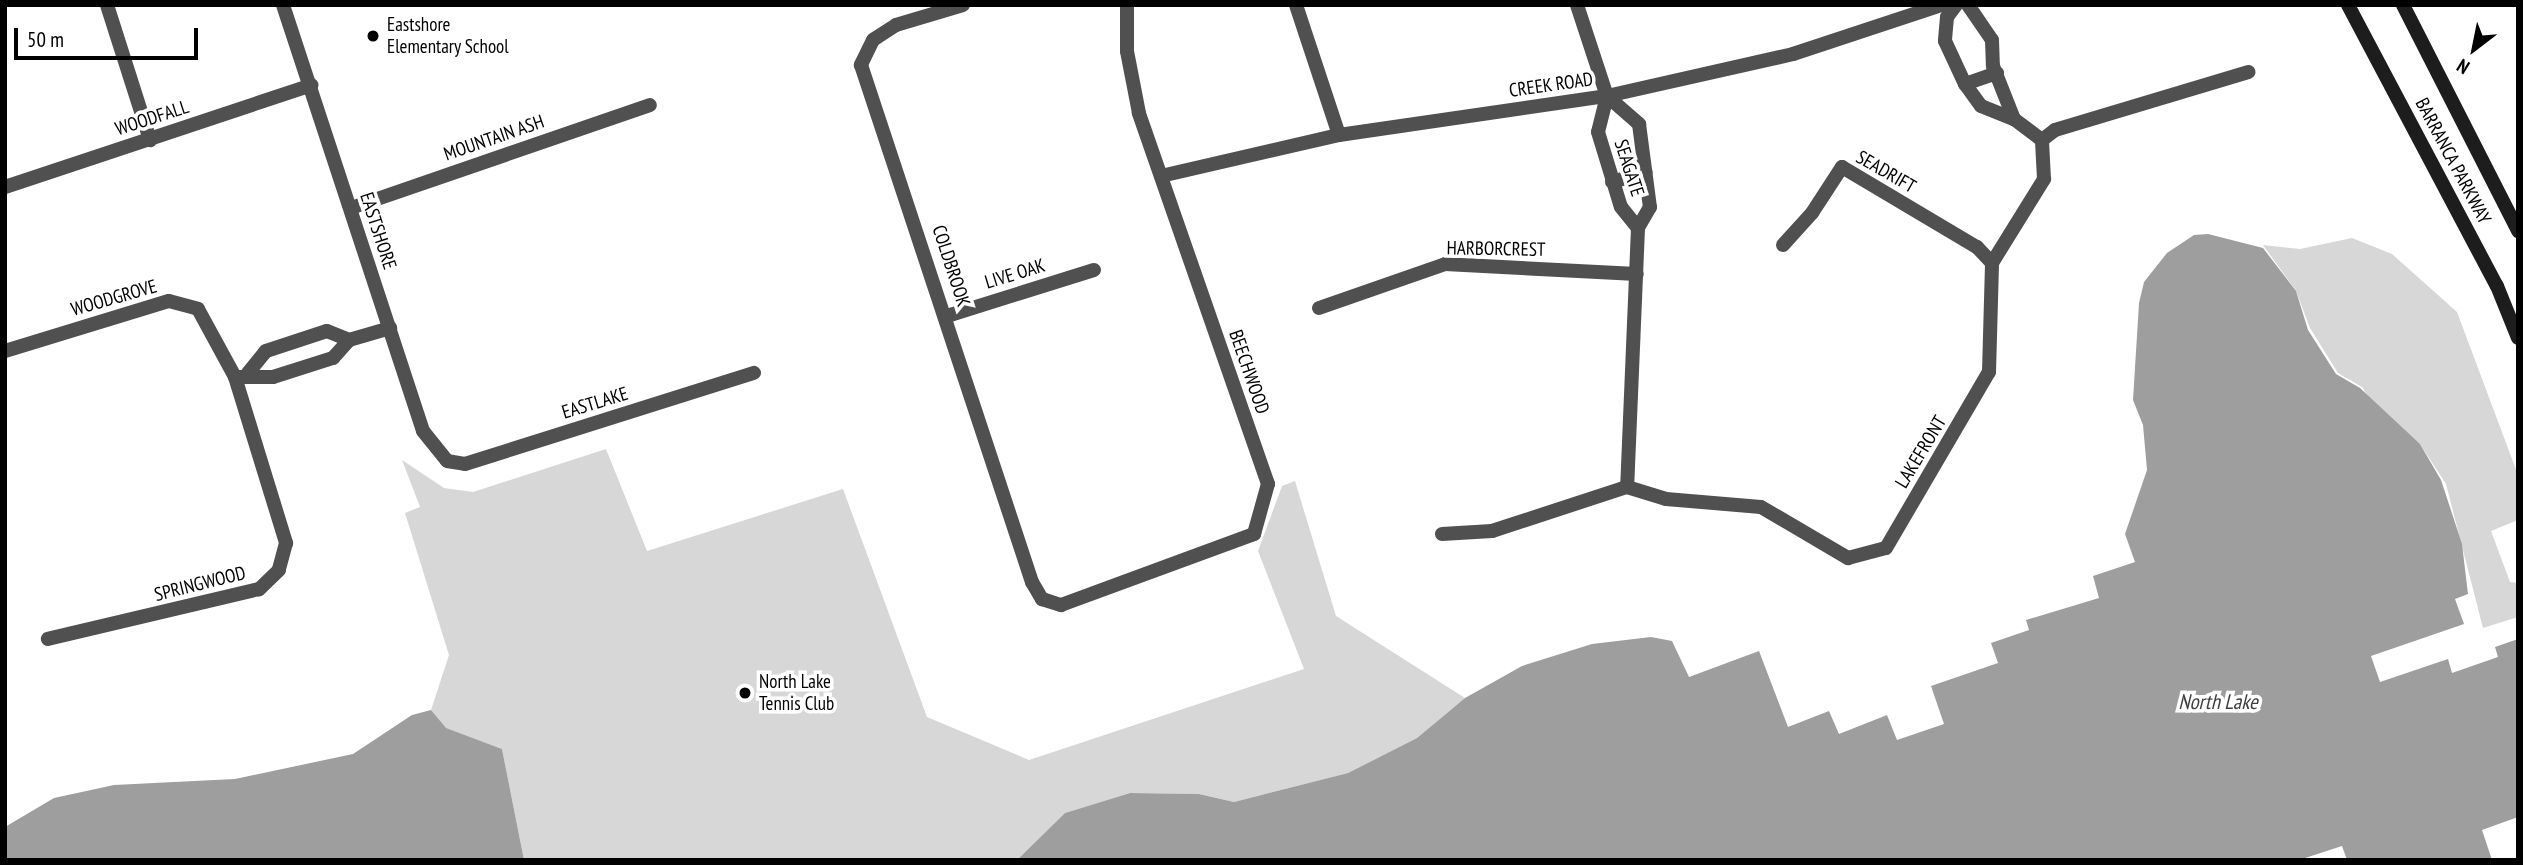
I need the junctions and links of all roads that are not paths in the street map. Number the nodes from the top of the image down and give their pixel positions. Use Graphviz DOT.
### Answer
graph roads {
  1 [pos="107,5"];
  2 [pos="283,5"];
  3 [pos="962,5"];
  4 [pos="1127,5"];
  5 [pos="1296,5"];
  6 [pos="1577,5"];
  7 [pos="1941,5"];
  8 [pos="1956,5"];
  9 [pos="1968,5"];
  10 [pos="2348,5"];
  11 [pos="2403,5"];
  12 [pos="2248,72"];
  13 [pos="1997,74"];
  14 [pos="1965,84"];
  15 [pos="311,86"];
  16 [pos="1607,96"];
  17 [pos="650,105"];
  18 [pos="2014,119"];
  19 [pos="1339,135"];
  20 [pos="150,140"];
  21 [pos="2042,140"];
  22 [pos="1646,172"];
  23 [pos="1161,176"];
  24 [pos="1612,182"];
  25 [pos="5,187"];
  26 [pos="351,208"];
  27 [pos="1638,228"];
  28 [pos="2518,231"];
  29 [pos="1783,245"];
  30 [pos="1993,263"];
  31 [pos="1094,270"];
  32 [pos="1637,274"];
  33 [pos="1319,308"];
  34 [pos="947,316"];
  35 [pos="390,328"];
  36 [pos="2518,338"];
  37 [pos="349,340"];
  38 [pos="5,351"];
  39 [pos="754,373"];
  40 [pos="241,375"];
  41 [pos="447,461"];
  42 [pos="1627,487"];
  43 [pos="1442,534"];
  44 [pos="1042,599"];
  45 [pos="48,639"];
  1 -- 20 [label="street"];
  2 -- 15 [label="street, EASTSHORE"];
  3 -- 34 [label="street, COLDBROOK"];
  4 -- 23 [label="street, BEECHWOOD"];
  5 -- 19 [label="street"];
  6 -- 16 [label="street"];
  7 -- 16 [label="street, CREEK ROAD"];
  8 -- 14 [label="street"];
  9 -- 13 [label="street"];
  10 -- 36 [label="main road, BARRANCA PARKWAY"];
  11 -- 28 [label="main road, BARRANCA PARKWAY"];
  12 -- 21 [label="street"];
  13 -- 14 [label="street"];
  13 -- 18 [label="street"];
  14 -- 18 [label="street"];
  15 -- 20 [label="street, WOODFALL"];
  15 -- 26 [label="street, EASTSHORE"];
  16 -- 19 [label="street, CREEK ROAD"];
  16 -- 22 [label="street, SEAGATE"];
  16 -- 24 [label="street, SEAGATE"];
  17 -- 26 [label="street, MOUNTAIN ASH"];
  18 -- 21 [label="street"];
  19 -- 23 [label="street, CREEK ROAD"];
  20 -- 25 [label="street, WOODFALL"];
  21 -- 30 [label="street, LAKEFRONT"];
  22 -- 24 [label="street"];
  22 -- 27 [label="street, SEAGATE"];
  23 -- 44 [label="street, BEECHWOOD"];
  24 -- 27 [label="street, SEAGATE"];
  26 -- 35 [label="street, EASTSHORE"];
  27 -- 32 [label="street, SEAGATE"];
  29 -- 30 [label="street, SEADRIFT"];
  30 -- 42 [label="street, LAKEFRONT"];
  31 -- 34 [label="street, LIVE OAK"];
  32 -- 33 [label="street, HARBORCREST"];
  32 -- 42 [label="street, SEAGATE"];
  34 -- 44 [label="street, COLDBROOK"];
  35 -- 37 [label="street"];
  35 -- 41 [label="street, EASTSHORE"];
  37 -- 40 [label="street"];
  37 -- 40 [label="street"];
  38 -- 40 [label="street, WOODGROVE"];
  39 -- 41 [label="street, EASTLAKE"];
  40 -- 45 [label="street, SPRINGWOOD"];
  42 -- 43 [label="street"];
}
